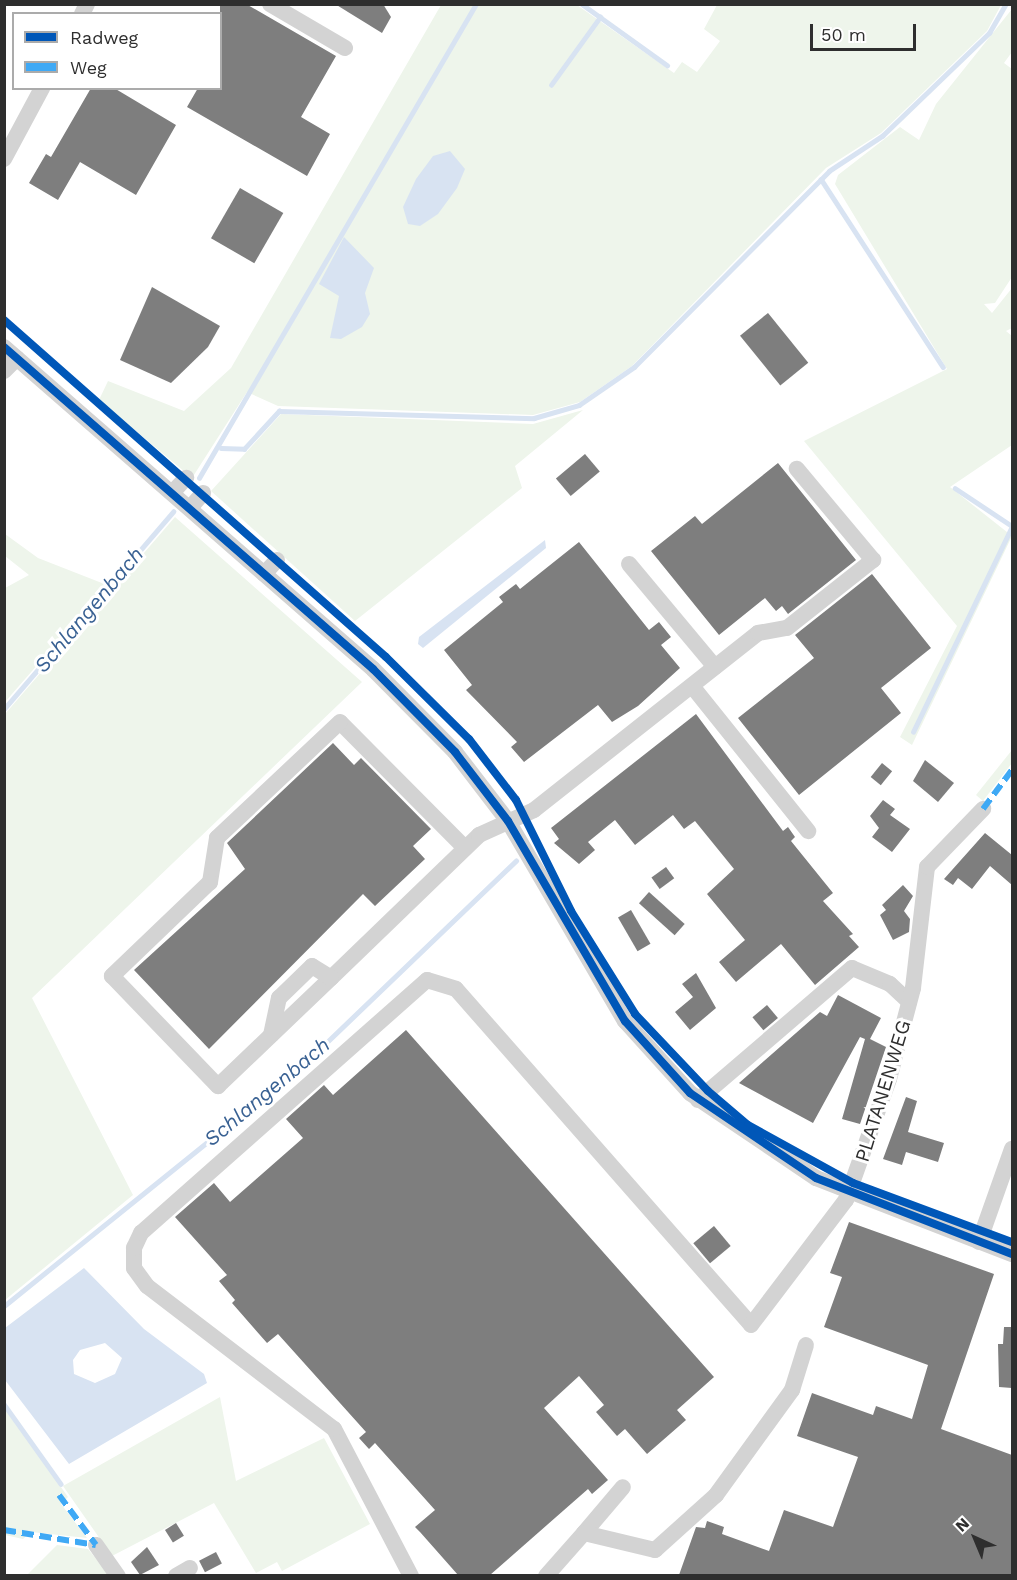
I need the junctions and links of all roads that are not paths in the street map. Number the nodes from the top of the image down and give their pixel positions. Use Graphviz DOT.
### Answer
graph roads {
  1 [pos="270,4"];
  2 [pos="345,48"];
  3 [pos="41,90"];
  4 [pos="4,159"];
  5 [pos="11,352"];
  6 [pos="4,371"];
  7 [pos="797,469"];
  8 [pos="186,477"];
  9 [pos="172,493"];
  10 [pos="203,493"];
  11 [pos="190,508"];
  12 [pos="278,560"];
  13 [pos="629,564"];
  14 [pos="264,574"];
  15 [pos="716,667"];
  16 [pos="692,686"];
  17 [pos="983,808"];
  18 [pos="508,821"];
  19 [pos="808,831"];
  20 [pos="465,848"];
  21 [pos="911,995"];
  22 [pos="698,1100"];
  23 [pos="1012,1149"];
  24 [pos="849,1193"];
  25 [pos="979,1242"];
  26 [pos="1012,1254"];
  27 [pos="806,1345"];
  28 [pos="623,1487"];
  29 [pos="584,1533"];
  30 [pos="96,1545"];
  31 [pos="118,1575"];
  32 [pos="411,1575"];
  33 [pos="546,1575"];
  1 -- 2 [label="street"];
  3 -- 4 [label="street"];
  5 -- 6 [label="street"];
  5 -- 9 [label="street"];
  7 -- 15 [label="street"];
  8 -- 9 [label="street"];
  9 -- 11 [label="street"];
  10 -- 11 [label="street"];
  11 -- 14 [label="street"];
  12 -- 14 [label="street"];
  13 -- 15 [label="street"];
  14 -- 18 [label="street"];
  15 -- 16 [label="street"];
  16 -- 18 [label="street"];
  16 -- 19 [label="street"];
  17 -- 21 [label="street, PLATANENWEG"];
  18 -- 20 [label="street"];
  18 -- 22 [label="street"];
  20 -- 20 [label="street"];
  21 -- 22 [label="street"];
  21 -- 24 [label="street, PLATANENWEG"];
  22 -- 24 [label="street"];
  23 -- 25 [label="street"];
  24 -- 25 [label="street"];
  24 -- 32 [label="street, PLATANENWEG"];
  25 -- 26 [label="street"];
  27 -- 29 [label="street"];
  28 -- 29 [label="street"];
  29 -- 33 [label="street"];
  30 -- 31 [label="street"];
}
